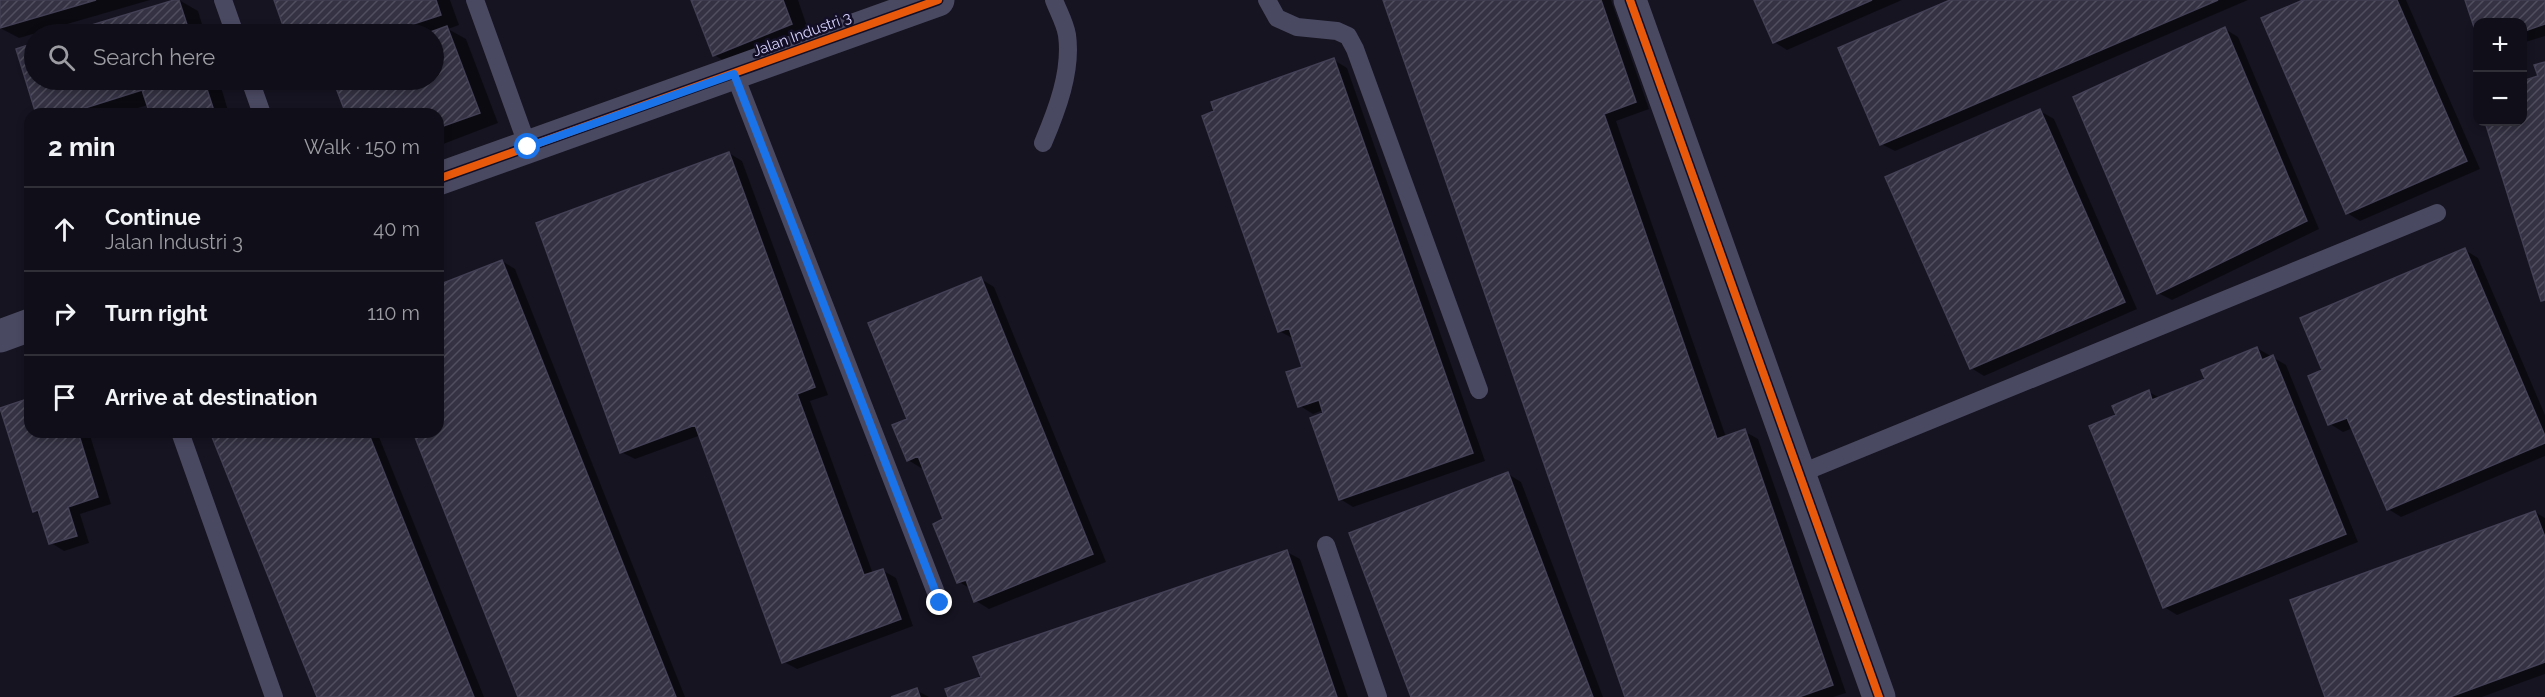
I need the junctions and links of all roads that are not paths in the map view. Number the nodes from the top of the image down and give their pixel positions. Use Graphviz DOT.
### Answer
graph roads {
  1 [pos="223,0"];
  2 [pos="475,0"];
  3 [pos="938,0"];
  4 [pos="1054,0"];
  5 [pos="1267,0"];
  6 [pos="1630,0"];
  7 [pos="880,10"];
  8 [pos="231,24"];
  9 [pos="734,74"];
  10 [pos="254,90"];
  11 [pos="260,108"];
  12 [pos="1043,142"];
  13 [pos="528,147"];
  14 [pos="444,177"];
  15 [pos="2437,213"];
  16 [pos="24,327"];
  17 [pos="0,336"];
  18 [pos="1479,390"];
  19 [pos="182,438"];
  20 [pos="1799,474"];
  21 [pos="1326,545"];
  22 [pos="940,603"];
  23 [pos="1874,696"];
  24 [pos="274,697"];
  25 [pos="1378,697"];
  1 -- 8 [label="lane"];
  2 -- 13 [label="lane"];
  3 -- 7 [label="street, Jalan Industri 3"];
  4 -- 12 [label="lane"];
  5 -- 18 [label="lane"];
  6 -- 20 [label="street"];
  7 -- 9 [label="street, Jalan Industri 3"];
  9 -- 13 [label="street, Jalan Industri 3"];
  9 -- 22 [label="lane"];
  10 -- 11 [label="lane"];
  13 -- 14 [label="street, Jalan Industri 3"];
  15 -- 20 [label="lane"];
  16 -- 17 [label="street"];
  19 -- 24 [label="lane"];
  20 -- 23 [label="street"];
  21 -- 25 [label="lane"];
}
